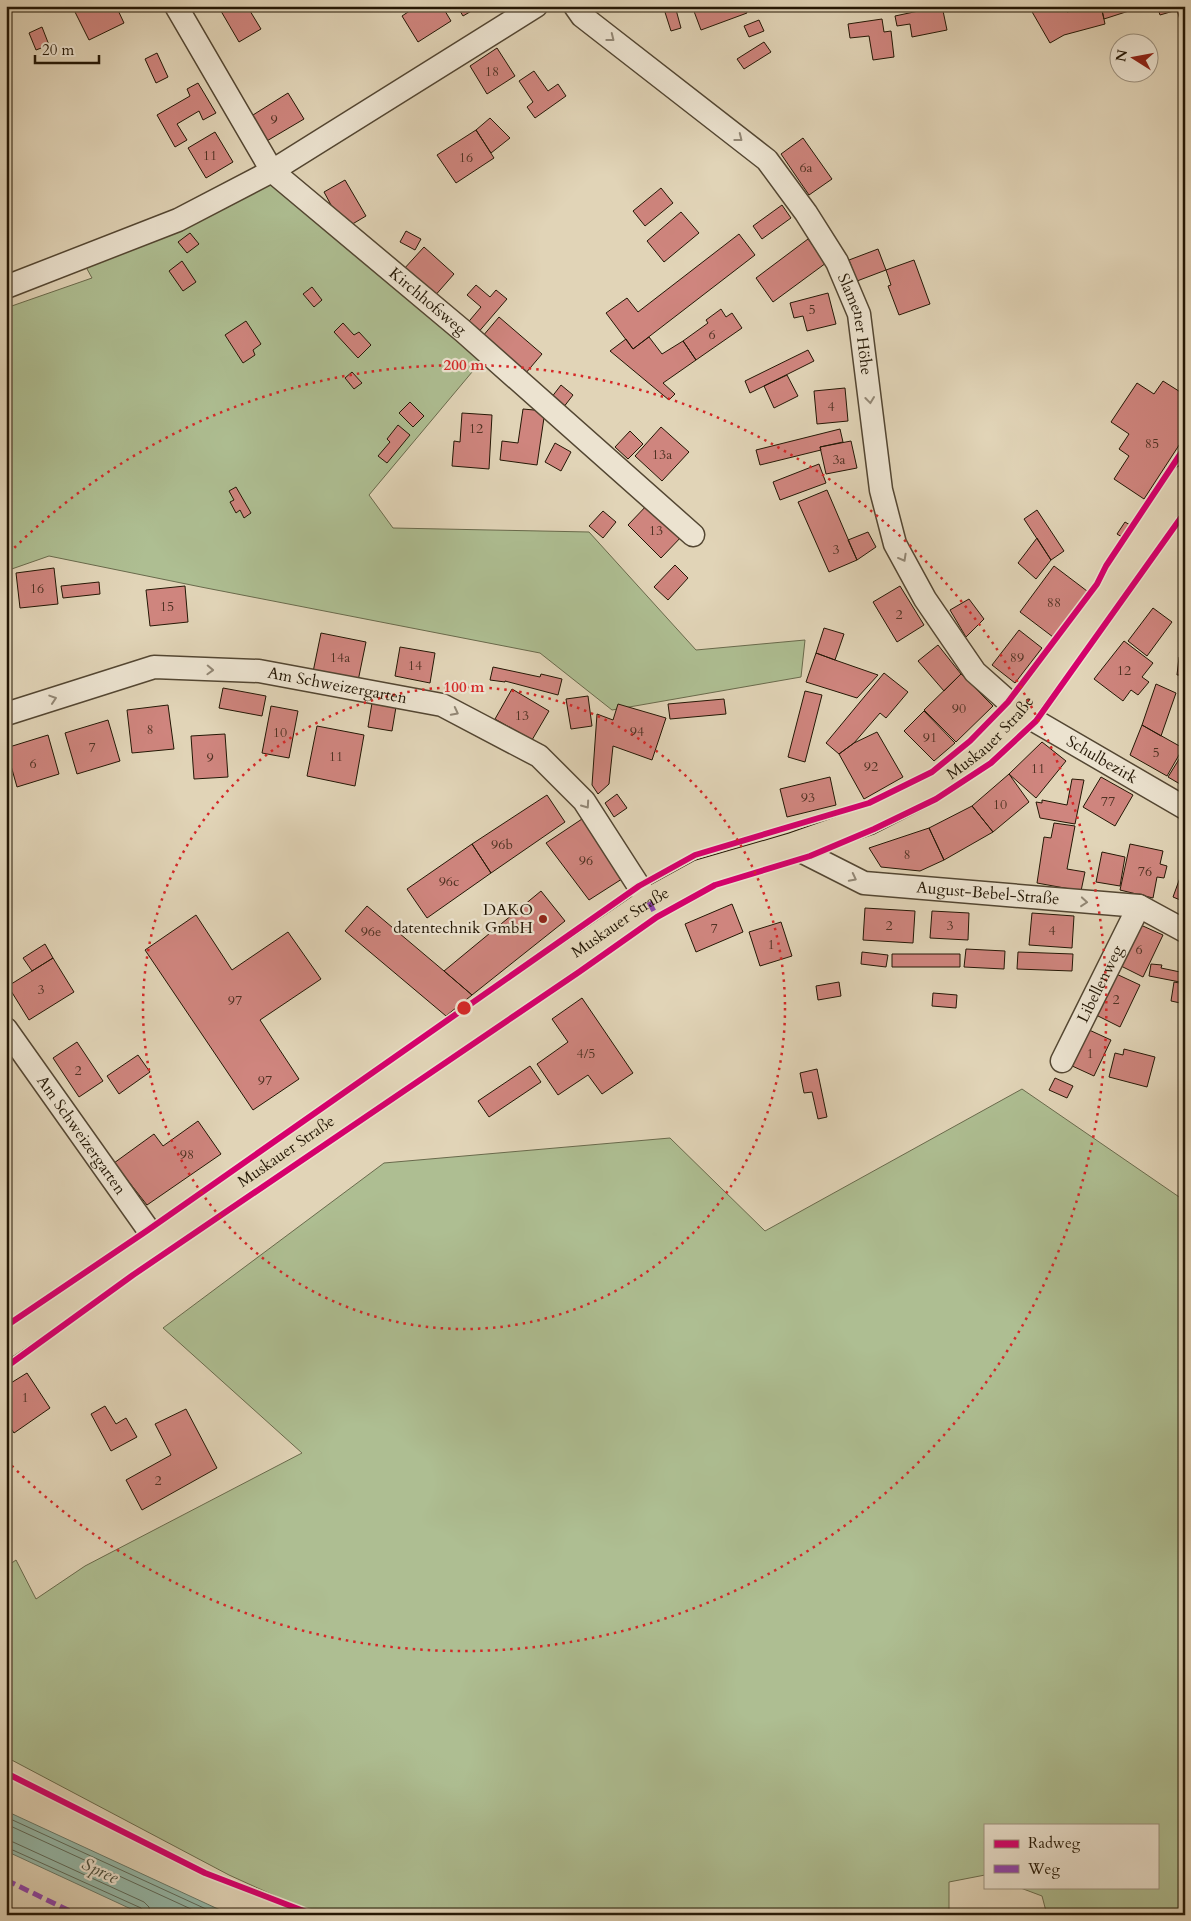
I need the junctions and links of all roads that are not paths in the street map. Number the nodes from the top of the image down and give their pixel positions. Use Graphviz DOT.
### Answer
graph roads {
  1 [pos="176,6"];
  2 [pos="536,6"];
  3 [pos="575,6"];
  4 [pos="272,171"];
  5 [pos="6,287"];
  6 [pos="1185,479"];
  7 [pos="693,535"];
  8 [pos="1020,712"];
  9 [pos="6,714"];
  10 [pos="1185,808"];
  11 [pos="793,847"];
  12 [pos="649,902"];
  13 [pos="1139,906"];
  14 [pos="1185,931"];
  15 [pos="6,1029"];
  16 [pos="1062,1061"];
  17 [pos="157,1242"];
  18 [pos="6,1344"];
  1 -- 4 [label="street, Kirchhofsweg"];
  2 -- 4 [label="street"];
  3 -- 8 [label="street, Slamener Höhe, one-way"];
  4 -- 5 [label="street"];
  4 -- 7 [label="street, Kirchhofsweg"];
  6 -- 8 [label="main road, Muskauer Straße"];
  8 -- 10 [label="street, Schulbezirk"];
  8 -- 11 [label="main road, Muskauer Straße"];
  9 -- 12 [label="street, Am Schweizergarten, one-way"];
  11 -- 12 [label="main road, Muskauer Straße"];
  11 -- 13 [label="street, August-Bebel-Straße, one-way"];
  12 -- 17 [label="main road, Muskauer Straße"];
  13 -- 14 [label="street, August-Bebel-Straße"];
  13 -- 16 [label="street, Libellenweg"];
  15 -- 17 [label="street, Am Schweizergarten"];
  17 -- 18 [label="main road, Muskauer Straße"];
}
